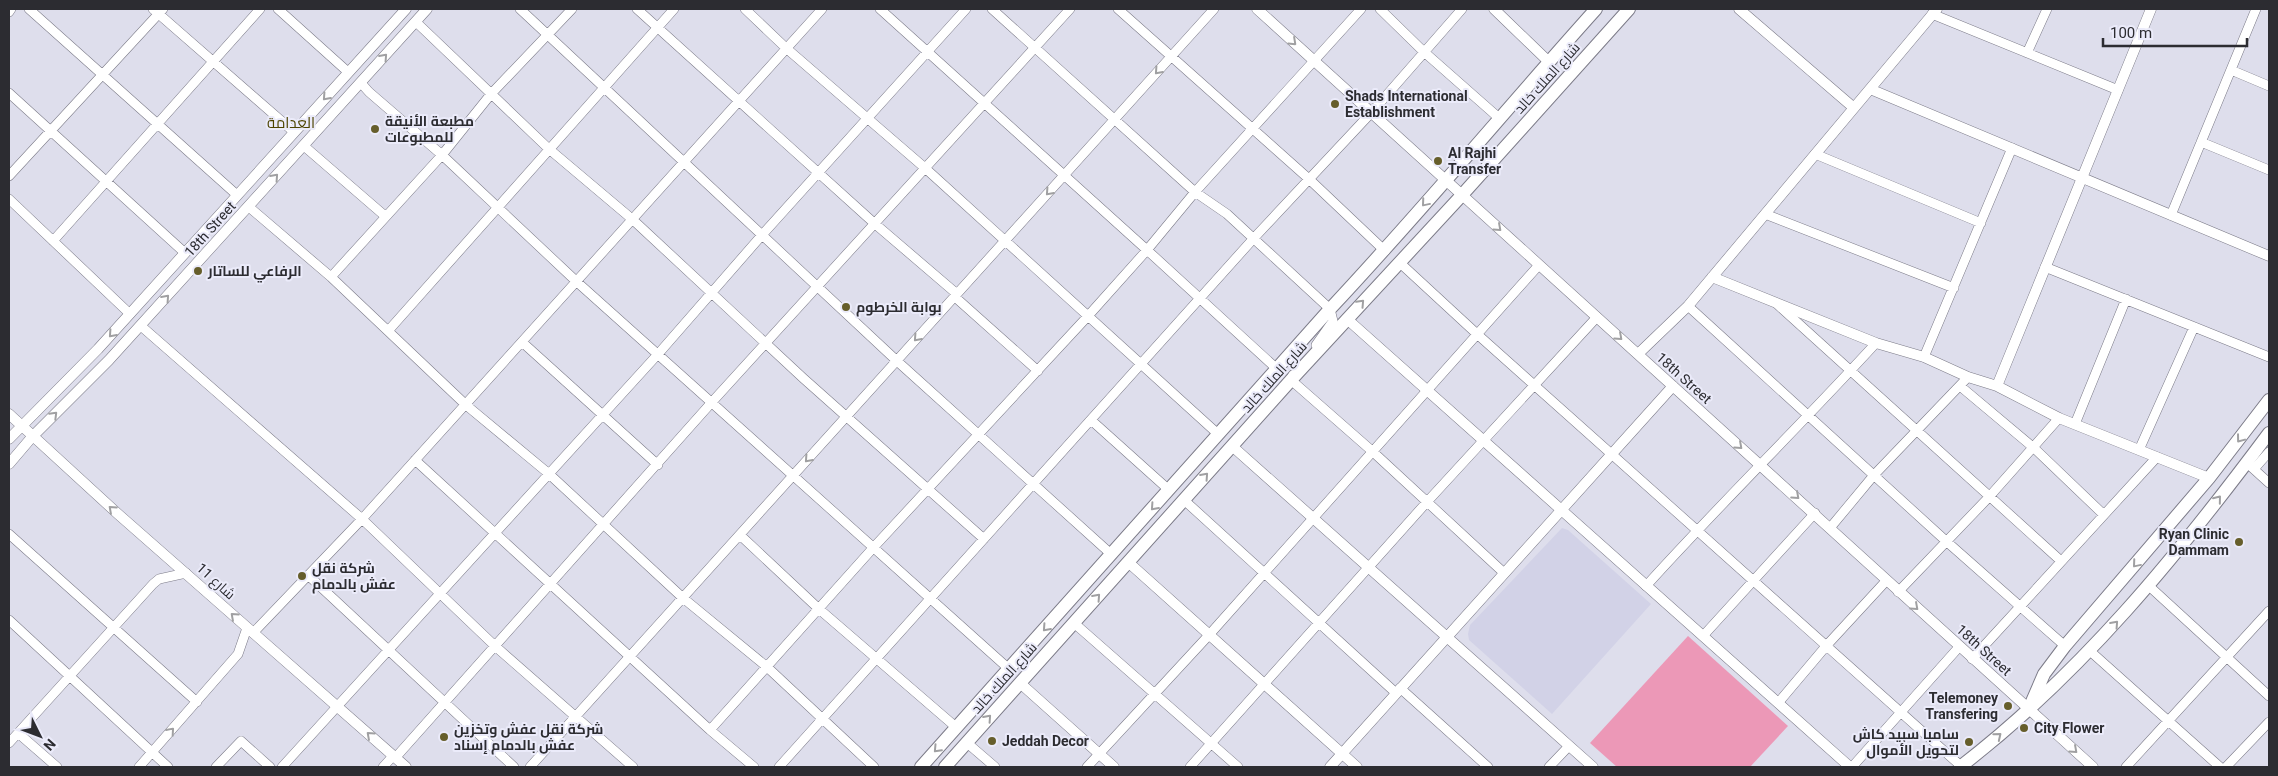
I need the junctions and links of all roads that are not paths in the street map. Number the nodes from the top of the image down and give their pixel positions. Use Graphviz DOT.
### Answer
graph roads {
  1 [pos="11,9"];
  2 [pos="28,9"];
  3 [pos="260,9"];
  4 [pos="278,9"];
  5 [pos="406,9"];
  6 [pos="428,9"];
  7 [pos="520,9"];
  8 [pos="572,9"];
  9 [pos="638,9"];
  10 [pos="674,9"];
  11 [pos="745,9"];
  12 [pos="822,9"];
  13 [pos="880,9"];
  14 [pos="966,9"];
  15 [pos="992,9"];
  16 [pos="1070,9"];
  17 [pos="1118,9"];
  18 [pos="1214,9"];
  19 [pos="1257,9"];
  20 [pos="1361,9"];
  21 [pos="1380,9"];
  22 [pos="1462,9"];
  23 [pos="1494,9"];
  24 [pos="1596,9"];
  25 [pos="1629,9"];
  26 [pos="1740,9"];
  27 [pos="2047,9"];
  28 [pos="2151,9"];
  29 [pos="2256,9"];
  30 [pos="158,11"];
  31 [pos="1935,11"];
  32 [pos="9,12"];
  33 [pos="416,22"];
  34 [pos="658,26"];
  35 [pos="548,35"];
  36 [pos="786,48"];
  37 [pos="1035,48"];
  38 [pos="1423,51"];
  39 [pos="927,52"];
  40 [pos="2027,53"];
  41 [pos="1171,56"];
  42 [pos="214,61"];
  43 [pos="1314,61"];
  44 [pos="1549,62"];
  45 [pos="2231,70"];
  46 [pos="348,72"];
  47 [pos="101,74"];
  48 [pos="362,83"];
  49 [pos="2269,86"];
  50 [pos="604,88"];
  51 [pos="1870,88"];
  52 [pos="2118,90"];
  53 [pos="9,93"];
  54 [pos="491,94"];
  55 [pos="740,101"];
  56 [pos="984,103"];
  57 [pos="1854,108"];
  58 [pos="1371,113"];
  59 [pos="869,118"];
  60 [pos="1499,118"];
  61 [pos="1114,120"];
  62 [pos="158,125"];
  63 [pos="1252,130"];
  64 [pos="50,131"];
  65 [pos="294,132"];
  66 [pos="2201,142"];
  67 [pos="304,146"];
  68 [pos="549,148"];
  69 [pos="2012,148"];
  70 [pos="1816,154"];
  71 [pos="442,155"];
  72 [pos="683,162"];
  73 [pos="925,168"];
  74 [pos="2269,170"];
  75 [pos="820,172"];
  76 [pos="1064,175"];
  77 [pos="9,176"];
  78 [pos="2082,178"];
  79 [pos="1309,179"];
  80 [pos="1445,180"];
  81 [pos="106,183"];
  82 [pos="1195,192"];
  83 [pos="237,195"];
  84 [pos="1462,195"];
  85 [pos="9,199"];
  86 [pos="249,207"];
  87 [pos="498,208"];
  88 [pos="1765,214"];
  89 [pos="2171,215"];
  90 [pos="385,216"];
  91 [pos="632,220"];
  92 [pos="874,223"];
  93 [pos="1981,223"];
  94 [pos="762,235"];
  95 [pos="1254,238"];
  96 [pos="53,241"];
  97 [pos="1005,241"];
  98 [pos="1147,250"];
  99 [pos="1385,251"];
  100 [pos="184,253"];
  101 [pos="2269,256"];
  102 [pos="1399,262"];
  103 [pos="1539,265"];
  104 [pos="2046,266"];
  105 [pos="331,277"];
  106 [pos="1712,277"];
  107 [pos="577,282"];
  108 [pos="818,287"];
  109 [pos="1954,288"];
  110 [pos="711,293"];
  111 [pos="956,295"];
  112 [pos="1200,299"];
  113 [pos="2126,299"];
  114 [pos="1774,302"];
  115 [pos="1688,306"];
  116 [pos="1330,309"];
  117 [pos="130,314"];
  118 [pos="1088,316"];
  119 [pos="1597,317"];
  120 [pos="1347,319"];
  121 [pos="141,326"];
  122 [pos="2194,327"];
  123 [pos="388,331"];
  124 [pos="1477,334"];
  125 [pos="522,342"];
  126 [pos="766,342"];
  127 [pos="1876,343"];
  128 [pos="659,353"];
  129 [pos="1638,354"];
  130 [pos="1924,357"];
  131 [pos="2269,357"];
  132 [pos="897,360"];
  133 [pos="1141,364"];
  134 [pos="1276,369"];
  135 [pos="1038,371"];
  136 [pos="1850,371"];
  137 [pos="1968,377"];
  138 [pos="1290,380"];
  139 [pos="1534,385"];
  140 [pos="1673,386"];
  141 [pos="1960,386"];
  142 [pos="1996,386"];
  143 [pos="1427,390"];
  144 [pos="2269,400"];
  145 [pos="712,402"];
  146 [pos="466,405"];
  147 [pos="9,414"];
  148 [pos="603,414"];
  149 [pos="847,416"];
  150 [pos="1808,417"];
  151 [pos="2059,418"];
  152 [pos="1092,420"];
  153 [pos="2075,424"];
  154 [pos="20,425"];
  155 [pos="1915,430"];
  156 [pos="979,434"];
  157 [pos="1218,434"];
  158 [pos="2269,434"];
  159 [pos="32,437"];
  160 [pos="9,439"];
  161 [pos="1483,440"];
  162 [pos="1232,446"];
  163 [pos="2034,448"];
  164 [pos="2139,450"];
  165 [pos="1372,451"];
  166 [pos="2269,452"];
  167 [pos="1612,454"];
  168 [pos="2157,457"];
  169 [pos="415,460"];
  170 [pos="9,464"];
  171 [pos="658,464"];
  172 [pos="1759,464"];
  173 [pos="2251,466"];
  174 [pos="548,474"];
  175 [pos="794,475"];
  176 [pos="1874,476"];
  177 [pos="2209,478"];
  178 [pos="2269,483"];
  179 [pos="1034,484"];
  180 [pos="928,488"];
  181 [pos="1169,490"];
  182 [pos="1989,497"];
  183 [pos="1184,500"];
  184 [pos="1426,503"];
  185 [pos="1561,510"];
  186 [pos="1815,514"];
  187 [pos="2104,515"];
  188 [pos="1312,518"];
  189 [pos="362,519"];
  190 [pos="603,524"];
  191 [pos="1830,528"];
  192 [pos="1697,529"];
  193 [pos="9,534"];
  194 [pos="495,534"];
  195 [pos="740,535"];
  196 [pos="984,539"];
  197 [pos="1946,541"];
  198 [pos="873,548"];
  199 [pos="1111,554"];
  200 [pos="2061,561"];
  201 [pos="1128,562"];
  202 [pos="1368,568"];
  203 [pos="1264,572"];
  204 [pos="1503,572"];
  205 [pos="186,573"];
  206 [pos="309,576"];
  207 [pos="1753,580"];
  208 [pos="1886,581"];
  209 [pos="551,583"];
  210 [pos="1646,586"];
  211 [pos="2149,586"];
  212 [pos="1898,592"];
  213 [pos="439,594"];
  214 [pos="683,598"];
  215 [pos="930,600"];
  216 [pos="2020,606"];
  217 [pos="819,609"];
  218 [pos="2269,611"];
  219 [pos="9,620"];
  220 [pos="1074,623"];
  221 [pos="1318,623"];
  222 [pos="115,627"];
  223 [pos="250,630"];
  224 [pos="1209,635"];
  225 [pos="1445,636"];
  226 [pos="1703,636"];
  227 [pos="1827,645"];
  228 [pos="495,646"];
  229 [pos="2065,646"];
  230 [pos="1958,647"];
  231 [pos="389,651"];
  232 [pos="2090,651"];
  233 [pos="631,655"];
  234 [pos="876,657"];
  235 [pos="2228,658"];
  236 [pos="1972,659"];
  237 [pos="767,667"];
  238 [pos="1009,669"];
  239 [pos="70,677"];
  240 [pos="1020,683"];
  241 [pos="1263,684"];
  242 [pos="1398,691"];
  243 [pos="1154,693"];
  244 [pos="2269,696"];
  245 [pos="197,702"];
  246 [pos="1778,703"];
  247 [pos="445,704"];
  248 [pos="338,706"];
  249 [pos="2029,709"];
  250 [pos="1902,712"];
  251 [pos="575,716"];
  252 [pos="822,720"];
  253 [pos="2168,720"];
  254 [pos="2269,722"];
  255 [pos="957,728"];
  256 [pos="710,730"];
  257 [pos="18,733"];
  258 [pos="966,742"];
  259 [pos="9,743"];
  260 [pos="1210,744"];
  261 [pos="1568,746"];
  262 [pos="152,752"];
  263 [pos="1099,754"];
  264 [pos="1342,754"];
  265 [pos="394,756"];
  266 [pos="57,767"];
  267 [pos="139,767"];
  268 [pos="168,767"];
  269 [pos="216,767"];
  270 [pos="270,767"];
  271 [pos="282,767"];
  272 [pos="382,767"];
  273 [pos="406,767"];
  274 [pos="514,767"];
  275 [pos="530,767"];
  276 [pos="633,767"];
  277 [pos="754,767"];
  278 [pos="779,767"];
  279 [pos="874,767"];
  280 [pos="921,767"];
  281 [pos="944,767"];
  282 [pos="995,767"];
  283 [pos="1087,767"];
  284 [pos="1114,767"];
  285 [pos="1190,767"];
  286 [pos="1238,767"];
  287 [pos="1330,767"];
  288 [pos="1357,767"];
  289 [pos="1488,767"];
  290 [pos="1549,767"];
  291 [pos="1592,767"];
  292 [pos="1851,767"];
  293 [pos="1960,767"];
  294 [pos="2093,767"];
  295 [pos="2126,767"];
  296 [pos="2220,767"];
  297 [pos="2226,767"];
  1 -- 32 [label="street"];
  2 -- 47 [label="street"];
  3 -- 42 [label="street"];
  4 -- 46 [label="street"];
  5 -- 46 [label="street"];
  6 -- 33 [label="street, 18th Street"];
  7 -- 35 [label="street"];
  8 -- 35 [label="street"];
  9 -- 34 [label="street"];
  10 -- 34 [label="street"];
  11 -- 36 [label="street"];
  12 -- 36 [label="street"];
  13 -- 39 [label="street"];
  14 -- 39 [label="street"];
  15 -- 37 [label="street"];
  16 -- 37 [label="street"];
  17 -- 41 [label="street"];
  18 -- 41 [label="street"];
  19 -- 43 [label="street, 18th Street, one-way"];
  20 -- 43 [label="street"];
  21 -- 38 [label="street"];
  22 -- 38 [label="street"];
  23 -- 44 [label="street"];
  24 -- 44 [label="main road, شارع الملك خالد"];
  25 -- 84 [label="main road, شارع الملك خالد"];
  26 -- 57 [label="street"];
  27 -- 40 [label="street"];
  28 -- 52 [label="street"];
  29 -- 45 [label="street"];
  30 -- 42 [label="street"];
  30 -- 47 [label="street"];
  31 -- 40 [label="street"];
  31 -- 51 [label="street"];
  48 -- 33 [label="street, 18th Street, one-way"];
  33 -- 54 [label="street"];
  34 -- 50 [label="street"];
  34 -- 55 [label="street"];
  35 -- 50 [label="street"];
  35 -- 54 [label="street"];
  36 -- 55 [label="street"];
  36 -- 59 [label="street"];
  37 -- 56 [label="street"];
  37 -- 61 [label="street"];
  38 -- 58 [label="street"];
  38 -- 60 [label="street"];
  39 -- 56 [label="street"];
  39 -- 59 [label="street"];
  40 -- 52 [label="street"];
  41 -- 61 [label="street, one-way"];
  41 -- 63 [label="street"];
  42 -- 62 [label="street"];
  42 -- 65 [label="street"];
  43 -- 58 [label="street, 18th Street"];
  43 -- 63 [label="street"];
  44 -- 60 [label="main road, شارع الملك خالد"];
  45 -- 49 [label="street"];
  45 -- 66 [label="street"];
  46 -- 65 [label="street, one-way"];
  47 -- 62 [label="street"];
  47 -- 64 [label="street"];
  48 -- 67 [label="street, 18th Street"];
  48 -- 71 [label="street"];
  50 -- 68 [label="street"];
  50 -- 72 [label="street"];
  51 -- 57 [label="street"];
  51 -- 69 [label="street"];
  52 -- 78 [label="street"];
  53 -- 64 [label="street"];
  54 -- 68 [label="street"];
  54 -- 71 [label="street"];
  55 -- 72 [label="street"];
  55 -- 75 [label="street"];
  56 -- 73 [label="street"];
  56 -- 76 [label="street"];
  57 -- 70 [label="street"];
  58 -- 79 [label="street"];
  58 -- 80 [label="street, 18th Street"];
  59 -- 73 [label="street"];
  59 -- 75 [label="street"];
  60 -- 80 [label="main road, شارع الملك خالد"];
  61 -- 76 [label="street"];
  61 -- 82 [label="street"];
  62 -- 81 [label="street"];
  62 -- 83 [label="street"];
  63 -- 79 [label="street"];
  63 -- 82 [label="street"];
  64 -- 77 [label="street"];
  64 -- 81 [label="street"];
  65 -- 83 [label="street"];
  66 -- 74 [label="street"];
  66 -- 89 [label="street"];
  86 -- 67 [label="street, 18th Street, one-way"];
  67 -- 90 [label="street"];
  68 -- 87 [label="street"];
  68 -- 91 [label="street"];
  69 -- 78 [label="street"];
  69 -- 93 [label="street"];
  70 -- 88 [label="street"];
  70 -- 93 [label="street"];
  71 -- 87 [label="street"];
  71 -- 90 [label="street"];
  72 -- 91 [label="street"];
  72 -- 94 [label="street"];
  73 -- 92 [label="street"];
  73 -- 97 [label="street"];
  75 -- 92 [label="street"];
  75 -- 94 [label="street"];
  76 -- 97 [label="street, one-way"];
  76 -- 98 [label="street"];
  78 -- 89 [label="street"];
  78 -- 104 [label="street"];
  79 -- 95 [label="street"];
  79 -- 99 [label="street"];
  80 -- 84 [label="street, 18th Street"];
  80 -- 99 [label="main road, شارع الملك خالد, one-way"];
  81 -- 96 [label="street"];
  81 -- 100 [label="street"];
  82 -- 95 [label="street"];
  82 -- 98 [label="street"];
  83 -- 100 [label="street"];
  84 -- 102 [label="main road, شارع الملك خالد"];
  84 -- 103 [label="street, 18th Street, one-way"];
  85 -- 96 [label="street"];
  86 -- 105 [label="street"];
  121 -- 86 [label="street, 18th Street, one-way"];
  87 -- 107 [label="street"];
  87 -- 123 [label="street"];
  88 -- 106 [label="street"];
  88 -- 109 [label="street"];
  89 -- 101 [label="street"];
  90 -- 105 [label="street"];
  91 -- 107 [label="street"];
  91 -- 110 [label="street"];
  92 -- 108 [label="street"];
  92 -- 111 [label="street"];
  93 -- 109 [label="street"];
  94 -- 108 [label="street"];
  94 -- 110 [label="street"];
  95 -- 112 [label="street"];
  95 -- 116 [label="street"];
  96 -- 117 [label="street"];
  97 -- 111 [label="street"];
  97 -- 118 [label="street"];
  98 -- 112 [label="street"];
  98 -- 118 [label="street"];
  99 -- 116 [label="main road, شارع الملك خالد"];
  100 -- 117 [label="street"];
  120 -- 102 [label="main road, شارع الملك خالد, one-way"];
  102 -- 124 [label="street"];
  103 -- 119 [label="street, 18th Street"];
  103 -- 124 [label="street"];
  104 -- 113 [label="street"];
  104 -- 142 [label="street"];
  105 -- 123 [label="street"];
  106 -- 114 [label="street"];
  106 -- 115 [label="street"];
  107 -- 125 [label="street"];
  107 -- 128 [label="street"];
  108 -- 126 [label="street"];
  108 -- 132 [label="street"];
  109 -- 130 [label="street"];
  110 -- 126 [label="street"];
  110 -- 128 [label="street"];
  111 -- 132 [label="street, one-way"];
  111 -- 135 [label="street"];
  112 -- 133 [label="street"];
  112 -- 134 [label="street"];
  113 -- 122 [label="street"];
  113 -- 153 [label="street"];
  114 -- 127 [label="street"];
  114 -- 136 [label="street"];
  115 -- 129 [label="street"];
  115 -- 150 [label="street"];
  116 -- 134 [label="main road, شارع الملك خالد"];
  116 -- 138 [label="street"];
  117 -- 154 [label="street, one-way"];
  118 -- 133 [label="street"];
  118 -- 135 [label="street"];
  119 -- 129 [label="street, 18th Street, one-way"];
  119 -- 139 [label="street"];
  120 -- 138 [label="main road, شارع الملك خالد"];
  120 -- 143 [label="street"];
  159 -- 121 [label="street, 18th Street, one-way"];
  121 -- 189 [label="street"];
  122 -- 131 [label="street"];
  122 -- 164 [label="street"];
  123 -- 146 [label="street"];
  124 -- 139 [label="street"];
  124 -- 143 [label="street"];
  125 -- 146 [label="street"];
  125 -- 148 [label="street"];
  126 -- 145 [label="street"];
  126 -- 149 [label="street"];
  127 -- 130 [label="street"];
  127 -- 136 [label="street"];
  128 -- 145 [label="street"];
  128 -- 148 [label="street"];
  129 -- 140 [label="street, 18th Street"];
  130 -- 137 [label="street"];
  132 -- 149 [label="street"];
  132 -- 156 [label="street"];
  133 -- 152 [label="street"];
  133 -- 157 [label="street"];
  134 -- 157 [label="main road, شارع الملك خالد"];
  135 -- 156 [label="street"];
  136 -- 150 [label="street"];
  136 -- 155 [label="street"];
  137 -- 141 [label="street"];
  137 -- 142 [label="street"];
  138 -- 162 [label="main road, شارع الملك خالد"];
  138 -- 165 [label="street"];
  139 -- 161 [label="street"];
  139 -- 167 [label="street"];
  140 -- 167 [label="street"];
  140 -- 172 [label="street, 18th Street, one-way"];
  141 -- 155 [label="street"];
  141 -- 163 [label="street"];
  142 -- 151 [label="street"];
  143 -- 161 [label="street"];
  143 -- 165 [label="street"];
  144 -- 177 [label="main road, one-way"];
  145 -- 171 [label="street"];
  145 -- 175 [label="street"];
  146 -- 169 [label="street"];
  146 -- 174 [label="street"];
  147 -- 154 [label="street, شارع 11"];
  148 -- 171 [label="street"];
  148 -- 174 [label="street"];
  149 -- 175 [label="street, one-way"];
  149 -- 180 [label="street"];
  150 -- 172 [label="street"];
  150 -- 176 [label="street"];
  151 -- 153 [label="street"];
  151 -- 163 [label="street"];
  152 -- 179 [label="street"];
  152 -- 181 [label="street"];
  153 -- 164 [label="street"];
  154 -- 159 [label="street, شارع 11"];
  154 -- 160 [label="street"];
  155 -- 176 [label="street"];
  155 -- 182 [label="street"];
  156 -- 179 [label="street"];
  156 -- 180 [label="street"];
  157 -- 181 [label="main road, شارع الملك خالد"];
  158 -- 173 [label="main road"];
  159 -- 170 [label="street, 18th Street"];
  205 -- 159 [label="street, شارع 11, one-way"];
  161 -- 184 [label="street"];
  161 -- 185 [label="street"];
  183 -- 162 [label="main road, شارع الملك خالد, one-way"];
  162 -- 188 [label="street"];
  163 -- 182 [label="street"];
  163 -- 187 [label="street"];
  164 -- 168 [label="street"];
  165 -- 184 [label="street"];
  165 -- 188 [label="street"];
  166 -- 173 [label="street"];
  167 -- 185 [label="street"];
  167 -- 192 [label="street"];
  168 -- 177 [label="street"];
  168 -- 187 [label="street"];
  169 -- 189 [label="street"];
  169 -- 194 [label="street"];
  171 -- 190 [label="street"];
  172 -- 186 [label="street, 18th Street, one-way"];
  172 -- 192 [label="street"];
  173 -- 178 [label="street"];
  211 -- 173 [label="main road, one-way"];
  174 -- 190 [label="street"];
  174 -- 194 [label="street"];
  175 -- 195 [label="street"];
  175 -- 198 [label="street"];
  176 -- 191 [label="street"];
  176 -- 197 [label="street"];
  177 -- 229 [label="main road, one-way"];
  179 -- 196 [label="street"];
  179 -- 199 [label="street"];
  180 -- 196 [label="street"];
  180 -- 198 [label="street"];
  181 -- 199 [label="main road, شارع الملك خالد, one-way"];
  182 -- 197 [label="street"];
  182 -- 200 [label="street"];
  183 -- 201 [label="main road, شارع الملك خالد"];
  183 -- 203 [label="street"];
  184 -- 202 [label="street"];
  184 -- 204 [label="street"];
  185 -- 204 [label="street"];
  185 -- 210 [label="street"];
  186 -- 191 [label="street, 18th Street"];
  186 -- 207 [label="street"];
  187 -- 200 [label="street"];
  188 -- 202 [label="street"];
  188 -- 203 [label="street"];
  189 -- 206 [label="street"];
  189 -- 213 [label="street"];
  190 -- 209 [label="street"];
  190 -- 214 [label="street"];
  191 -- 208 [label="street, 18th Street"];
  192 -- 207 [label="street"];
  192 -- 210 [label="street"];
  193 -- 222 [label="street"];
  194 -- 209 [label="street"];
  194 -- 213 [label="street"];
  195 -- 214 [label="street"];
  195 -- 217 [label="street"];
  196 -- 215 [label="street"];
  197 -- 212 [label="street"];
  197 -- 216 [label="street"];
  198 -- 215 [label="street"];
  198 -- 217 [label="street"];
  199 -- 238 [label="main road, شارع الملك خالد, one-way"];
  200 -- 216 [label="street"];
  220 -- 201 [label="main road, شارع الملك خالد, one-way"];
  201 -- 224 [label="street"];
  202 -- 221 [label="street"];
  202 -- 225 [label="street"];
  203 -- 221 [label="street"];
  203 -- 224 [label="street"];
  204 -- 225 [label="street"];
  205 -- 222 [label="street"];
  223 -- 205 [label="street, شارع 11, one-way"];
  206 -- 223 [label="street"];
  206 -- 231 [label="street"];
  207 -- 226 [label="street"];
  207 -- 227 [label="street"];
  208 -- 212 [label="street, 18th Street"];
  208 -- 227 [label="street"];
  209 -- 228 [label="street"];
  209 -- 233 [label="street"];
  210 -- 226 [label="street"];
  232 -- 211 [label="main road, one-way"];
  211 -- 235 [label="street"];
  212 -- 230 [label="street, 18th Street, one-way"];
  213 -- 228 [label="street"];
  213 -- 231 [label="street"];
  214 -- 233 [label="street"];
  214 -- 237 [label="street"];
  215 -- 234 [label="street"];
  215 -- 238 [label="street"];
  216 -- 229 [label="street"];
  216 -- 236 [label="street"];
  217 -- 234 [label="street"];
  217 -- 237 [label="street"];
  218 -- 235 [label="street"];
  219 -- 239 [label="street"];
  220 -- 240 [label="main road, شارع الملك خالد"];
  220 -- 243 [label="street"];
  221 -- 241 [label="street"];
  221 -- 242 [label="street"];
  222 -- 239 [label="street"];
  222 -- 245 [label="street"];
  223 -- 245 [label="street"];
  223 -- 248 [label="street, شارع 11"];
  224 -- 241 [label="street"];
  224 -- 243 [label="street"];
  225 -- 242 [label="street"];
  225 -- 261 [label="street"];
  226 -- 246 [label="street"];
  227 -- 246 [label="street"];
  227 -- 250 [label="street"];
  228 -- 247 [label="street"];
  228 -- 251 [label="street"];
  229 -- 249 [label="main road"];
  230 -- 236 [label="street, 18th Street"];
  230 -- 250 [label="street"];
  231 -- 247 [label="street"];
  231 -- 248 [label="street"];
  232 -- 249 [label="main road"];
  232 -- 253 [label="street"];
  233 -- 251 [label="street"];
  233 -- 256 [label="street"];
  234 -- 252 [label="street"];
  234 -- 255 [label="street"];
  235 -- 244 [label="street"];
  235 -- 253 [label="street"];
  236 -- 249 [label="street, 18th Street"];
  237 -- 252 [label="street"];
  237 -- 256 [label="street"];
  238 -- 255 [label="main road, شارع الملك خالد"];
  239 -- 257 [label="street"];
  239 -- 262 [label="street"];
  258 -- 240 [label="main road, شارع الملك خالد, one-way"];
  240 -- 263 [label="street"];
  241 -- 260 [label="street"];
  241 -- 264 [label="street"];
  242 -- 264 [label="street"];
  242 -- 289 [label="street"];
  243 -- 260 [label="street"];
  243 -- 263 [label="street"];
  262 -- 245 [label="street, one-way"];
  246 -- 292 [label="street"];
  247 -- 265 [label="street"];
  247 -- 274 [label="street"];
  265 -- 248 [label="street, شارع 11, one-way"];
  248 -- 271 [label="street"];
  293 -- 249 [label="main road, one-way"];
  249 -- 294 [label="street, 18th Street, one-way"];
  250 -- 292 [label="street"];
  250 -- 293 [label="street"];
  251 -- 275 [label="street"];
  251 -- 276 [label="street"];
  252 -- 278 [label="street"];
  252 -- 279 [label="street"];
  253 -- 295 [label="street"];
  253 -- 296 [label="street"];
  254 -- 297 [label="street"];
  255 -- 280 [label="main road, شارع الملك خالد, one-way"];
  256 -- 277 [label="street"];
  257 -- 259 [label="street"];
  257 -- 266 [label="street"];
  258 -- 281 [label="main road, شارع الملك خالد"];
  258 -- 282 [label="street"];
  260 -- 285 [label="street"];
  260 -- 286 [label="street"];
  261 -- 290 [label="street"];
  261 -- 291 [label="street"];
  262 -- 267 [label="street"];
  262 -- 268 [label="street"];
  263 -- 283 [label="street"];
  263 -- 284 [label="street"];
  264 -- 287 [label="street"];
  264 -- 288 [label="street"];
  265 -- 272 [label="street"];
  265 -- 273 [label="street, شارع 11"];
  269 -- 270 [label="street"];
}
